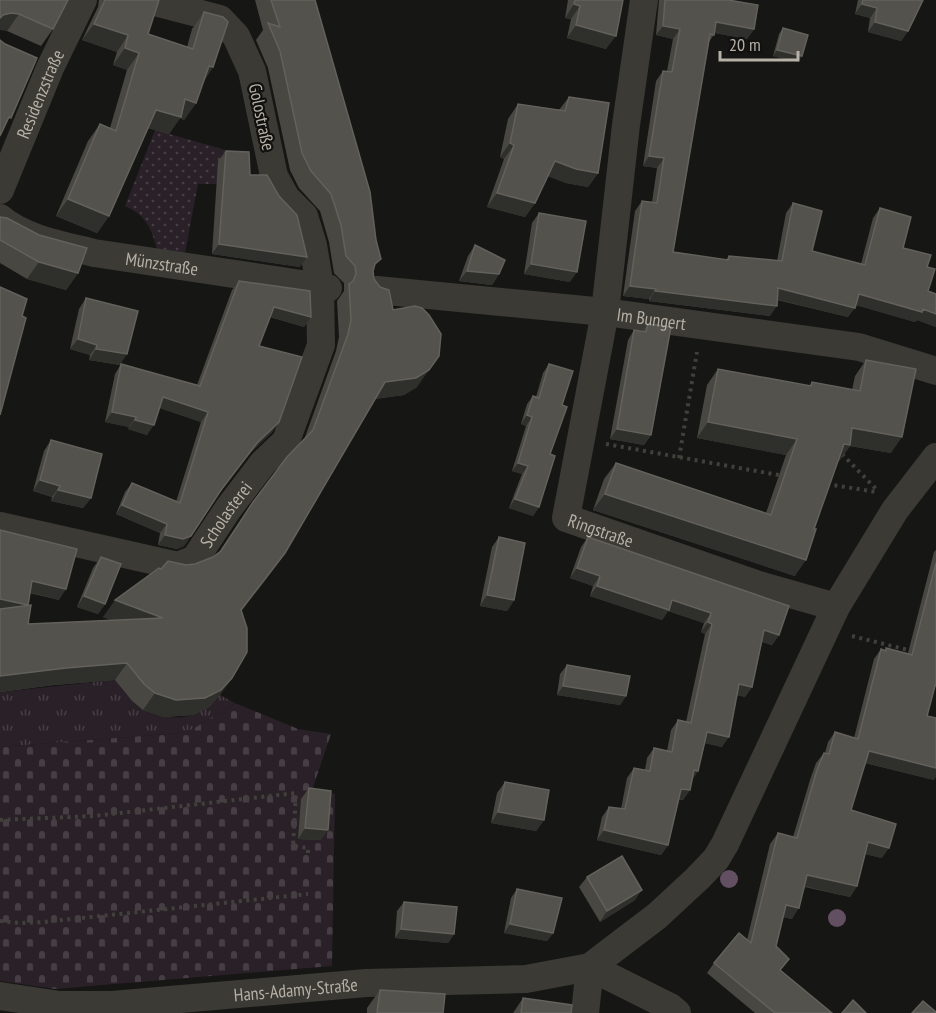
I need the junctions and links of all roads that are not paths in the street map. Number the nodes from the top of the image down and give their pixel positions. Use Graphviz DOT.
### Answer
graph roads {
  1 [pos="82,0"];
  2 [pos="147,0"];
  3 [pos="644,0"];
  4 [pos="0,190"];
  5 [pos="0,218"];
  6 [pos="324,288"];
  7 [pos="377,290"];
  8 [pos="605,312"];
  9 [pos="936,371"];
  10 [pos="936,457"];
  11 [pos="0,526"];
  12 [pos="830,618"];
  13 [pos="590,967"];
  14 [pos="0,996"];
  15 [pos="585,1013"];
  16 [pos="677,1013"];
  1 -- 4 [label="street, Residenzstraße"];
  2 -- 6 [label="street, Golostraße"];
  3 -- 8 [label="street, Im Bungert"];
  5 -- 6 [label="street, Münzstraße"];
  6 -- 11 [label="street, Scholasterei"];
  7 -- 8 [label="street"];
  8 -- 9 [label="street, Im Bungert"];
  8 -- 12 [label="street, Ringstraße"];
  10 -- 12 [label="street"];
  12 -- 13 [label="street"];
  13 -- 14 [label="street, Hans-Adamy-Straße"];
  13 -- 15 [label="street"];
  13 -- 16 [label="street"];
}
